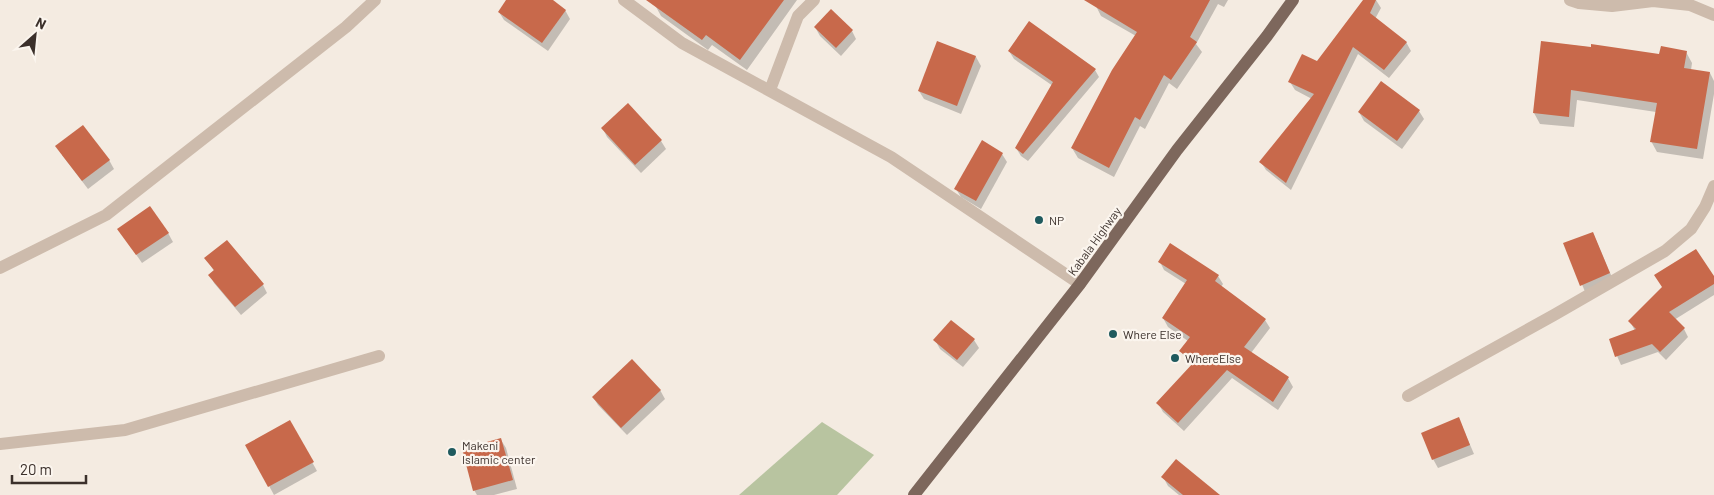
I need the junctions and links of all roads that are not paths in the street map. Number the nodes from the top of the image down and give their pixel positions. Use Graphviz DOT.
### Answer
graph roads {
  1 [pos="375,0"];
  2 [pos="624,0"];
  3 [pos="814,0"];
  4 [pos="1293,0"];
  5 [pos="1570,0"];
  6 [pos="1714,15"];
  7 [pos="770,90"];
  8 [pos="1714,186"];
  9 [pos="0,268"];
  10 [pos="1080,284"];
  11 [pos="379,356"];
  12 [pos="1408,396"];
  13 [pos="0,444"];
  14 [pos="914,495"];
  1 -- 9 [label="street"];
  2 -- 7 [label="street"];
  3 -- 7 [label="street"];
  4 -- 10 [label="main road, Kabala Highway"];
  5 -- 6 [label="street"];
  7 -- 10 [label="street"];
  8 -- 12 [label="street"];
  10 -- 14 [label="main road, Kabala Highway"];
  11 -- 13 [label="street"];
}
